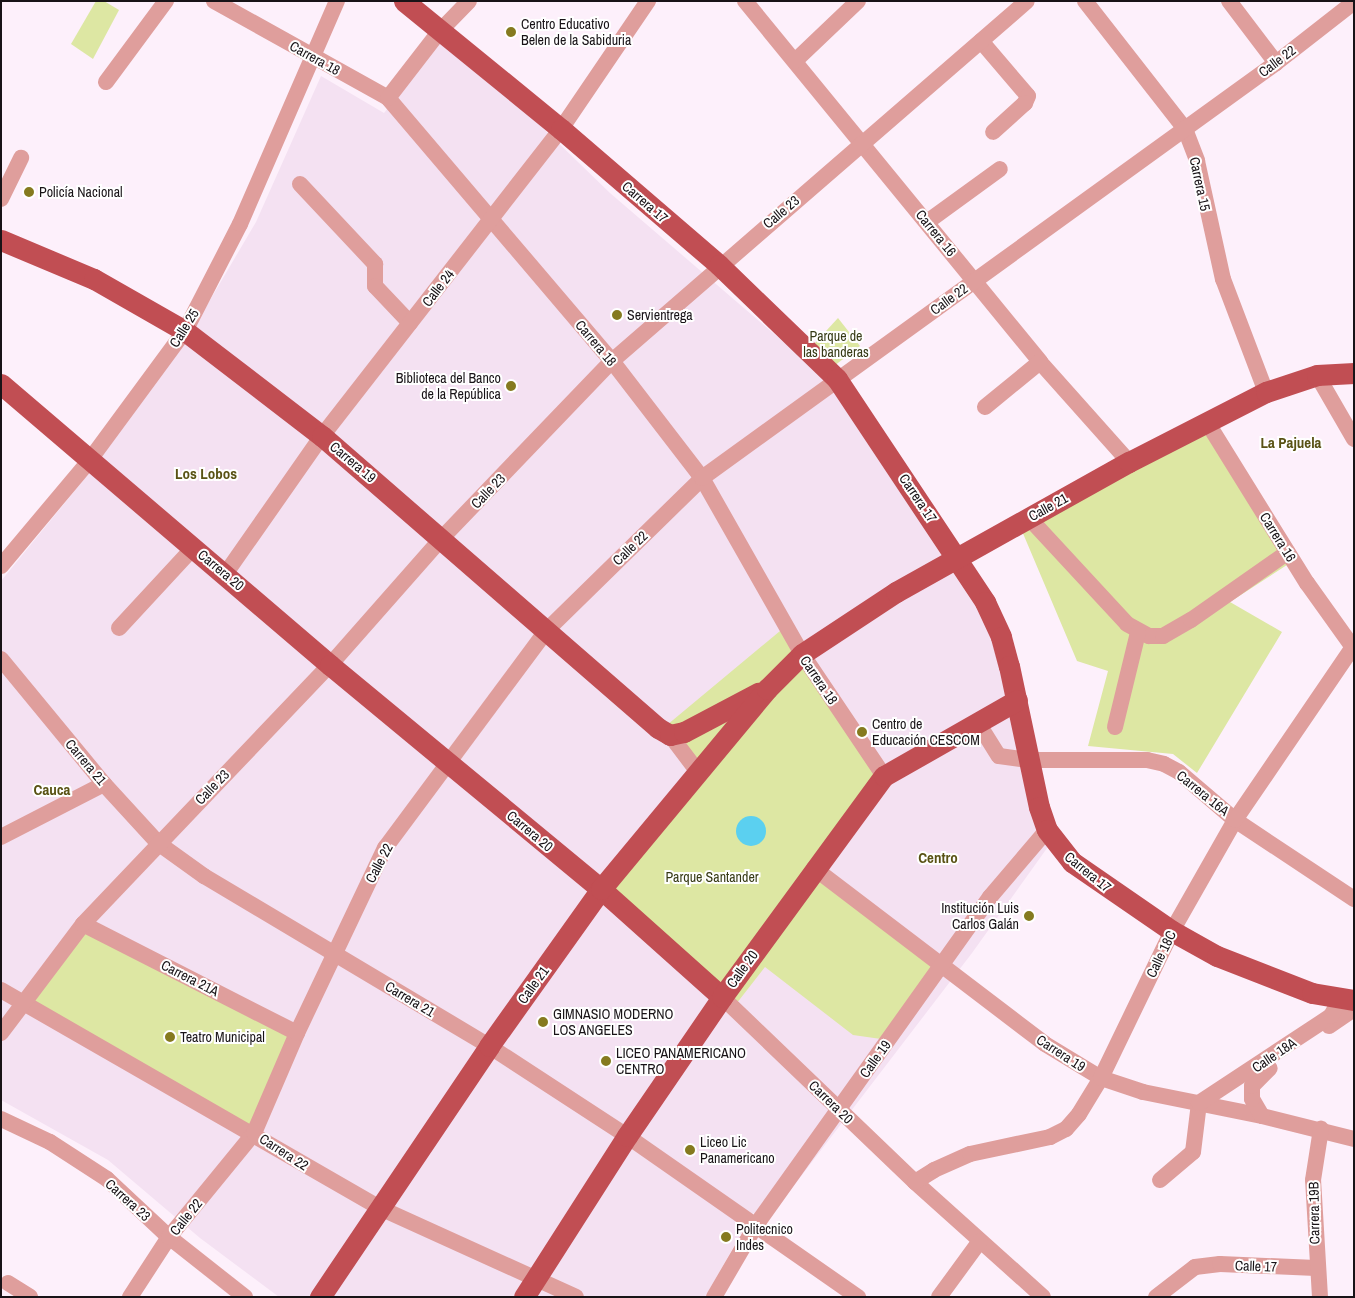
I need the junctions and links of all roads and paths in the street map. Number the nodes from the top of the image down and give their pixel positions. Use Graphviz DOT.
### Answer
graph roads {
  1 [pos="166,1"];
  2 [pos="214,1"];
  3 [pos="337,1"];
  4 [pos="404,1"];
  5 [pos="469,1"];
  6 [pos="648,1"];
  7 [pos="745,1"];
  8 [pos="858,1"];
  9 [pos="1027,1"];
  10 [pos="1085,1"];
  11 [pos="1229,1"];
  12 [pos="1353,3"];
  13 [pos="439,32"];
  14 [pos="981,41"];
  15 [pos="312,57"];
  16 [pos="795,61"];
  17 [pos="1276,63"];
  18 [pos="106,82"];
  19 [pos="388,98"];
  20 [pos="1185,129"];
  21 [pos="561,130"];
  22 [pos="993,132"];
  23 [pos="863,143"];
  24 [pos="21,158"];
  25 [pos="1000,170"];
  26 [pos="300,184"];
  27 [pos="1,199"];
  28 [pos="491,221"];
  29 [pos="928,222"];
  30 [pos="1,240"];
  31 [pos="719,266"];
  32 [pos="974,281"];
  33 [pos="410,323"];
  34 [pos="185,331"];
  35 [pos="612,361"];
  36 [pos="1040,362"];
  37 [pos="1354,373"];
  38 [pos="1317,376"];
  39 [pos="838,379"];
  40 [pos="1,384"];
  41 [pos="1266,392"];
  42 [pos="985,407"];
  43 [pos="1207,422"];
  44 [pos="322,436"];
  45 [pos="1354,439"];
  46 [pos="89,461"];
  47 [pos="1129,462"];
  48 [pos="702,478"];
  49 [pos="1028,518"];
  50 [pos="442,538"];
  51 [pos="194,548"];
  52 [pos="1288,552"];
  53 [pos="958,558"];
  54 [pos="1,566"];
  55 [pos="226,574"];
  56 [pos="119,628"];
  57 [pos="547,630"];
  58 [pos="1138,633"];
  59 [pos="1353,648"];
  60 [pos="802,654"];
  61 [pos="1,659"];
  62 [pos="330,665"];
  63 [pos="767,689"];
  64 [pos="1017,700"];
  65 [pos="978,723"];
  66 [pos="1115,726"];
  67 [pos="670,735"];
  68 [pos="1029,760"];
  69 [pos="447,762"];
  70 [pos="698,772"];
  71 [pos="884,776"];
  72 [pos="104,784"];
  73 [pos="1235,820"];
  74 [pos="1047,830"];
  75 [pos="1,837"];
  76 [pos="158,843"];
  77 [pos="814,868"];
  78 [pos="601,889"];
  79 [pos="1354,899"];
  80 [pos="83,924"];
  81 [pos="1172,931"];
  82 [pos="334,953"];
  83 [pos="941,967"];
  84 [pos="1,990"];
  85 [pos="722,997"];
  86 [pos="1350,1002"];
  87 [pos="25,1003"];
  88 [pos="1,1032"];
  89 [pos="297,1033"];
  90 [pos="488,1046"];
  91 [pos="1101,1078"];
  92 [pos="1199,1103"];
  93 [pos="838,1110"];
  94 [pos="1262,1116"];
  95 [pos="1,1119"];
  96 [pos="1321,1129"];
  97 [pos="254,1133"];
  98 [pos="627,1136"];
  99 [pos="1354,1139"];
  100 [pos="1160,1180"];
  101 [pos="915,1182"];
  102 [pos="380,1208"];
  103 [pos="756,1226"];
  104 [pos="169,1237"];
  105 [pos="980,1241"];
  106 [pos="1316,1268"];
  107 [pos="536,1278"];
  108 [pos="8,1283"];
  109 [pos="30,1297"];
  110 [pos="130,1297"];
  111 [pos="245,1297"];
  112 [pos="320,1297"];
  113 [pos="524,1297"];
  114 [pos="576,1297"];
  115 [pos="714,1297"];
  116 [pos="858,1297"];
  117 [pos="939,1297"];
  118 [pos="1042,1297"];
  119 [pos="1156,1297"];
  120 [pos="1320,1297"];
  1 -- 18 [label="street"];
  2 -- 15 [label="street, Carrera 18"];
  3 -- 15 [label="street, Calle 25"];
  4 -- 13 [label="main road, Carrera 17"];
  5 -- 13 [label="street"];
  6 -- 21 [label="street, Calle 24"];
  7 -- 16 [label="street, Carrera 16"];
  8 -- 16 [label="street"];
  9 -- 14 [label="street, Calle 23"];
  10 -- 20 [label="street, Carrera 15"];
  11 -- 17 [label="street"];
  12 -- 17 [label="street, Calle 22"];
  13 -- 19 [label="street"];
  13 -- 21 [label="main road, Carrera 17"];
  14 -- 22 [label="street"];
  14 -- 23 [label="street, Calle 23"];
  15 -- 19 [label="street, Carrera 18"];
  15 -- 34 [label="street, Calle 25"];
  16 -- 23 [label="street, Carrera 16"];
  17 -- 20 [label="street, Calle 22"];
  19 -- 28 [label="street, Carrera 18"];
  20 -- 32 [label="street, Calle 22"];
  20 -- 41 [label="street, Carrera 15"];
  21 -- 28 [label="street, Calle 24"];
  21 -- 31 [label="main road, Carrera 17"];
  23 -- 29 [label="street, Carrera 16"];
  23 -- 31 [label="street, Calle 23"];
  24 -- 27 [label="street"];
  25 -- 29 [label="street"];
  26 -- 33 [label="street"];
  28 -- 33 [label="street, Calle 24"];
  28 -- 35 [label="street, Carrera 18"];
  29 -- 32 [label="street, Carrera 16"];
  30 -- 34 [label="main road, Carrera 19"];
  31 -- 35 [label="street, Calle 23"];
  31 -- 39 [label="main road, Carrera 17"];
  32 -- 36 [label="street, Carrera 16"];
  32 -- 39 [label="street, Calle 22"];
  33 -- 44 [label="street, Calle 24"];
  34 -- 44 [label="main road, Carrera 19"];
  34 -- 46 [label="street, Calle 25"];
  35 -- 48 [label="street, Carrera 18"];
  35 -- 50 [label="street, Calle 23"];
  36 -- 42 [label="street"];
  36 -- 47 [label="street, Carrera 16"];
  37 -- 38 [label="main road, Calle 21"];
  38 -- 41 [label="main road, Calle 21"];
  38 -- 45 [label="street"];
  39 -- 48 [label="street, Calle 22"];
  39 -- 53 [label="main road, Carrera 17"];
  40 -- 46 [label="main road, Carrera 20"];
  41 -- 43 [label="main road, Calle 21"];
  43 -- 47 [label="main road, Calle 21"];
  43 -- 52 [label="street, Carrera 16"];
  44 -- 50 [label="main road, Carrera 19"];
  44 -- 55 [label="street, Calle 24"];
  46 -- 51 [label="main road, Carrera 20"];
  46 -- 54 [label="street, Calle 25"];
  47 -- 49 [label="main road, Calle 21"];
  48 -- 57 [label="street, Calle 22"];
  48 -- 60 [label="street, Carrera 18"];
  49 -- 53 [label="main road, Calle 21"];
  49 -- 58 [label="street"];
  50 -- 57 [label="main road, Carrera 19"];
  50 -- 62 [label="street, Calle 23"];
  51 -- 55 [label="main road, Carrera 20"];
  51 -- 56 [label="street"];
  52 -- 58 [label="street"];
  52 -- 59 [label="street, Carrera 16"];
  53 -- 60 [label="main road, Calle 21"];
  53 -- 64 [label="main road, Carrera 17"];
  55 -- 62 [label="main road, Carrera 20"];
  57 -- 67 [label="main road, Carrera 19"];
  57 -- 69 [label="street, Calle 22"];
  58 -- 66 [label="street"];
  59 -- 73 [label="street, Calle 18C"];
  60 -- 63 [label="main road, Calle 21"];
  60 -- 71 [label="street, Carrera 18"];
  61 -- 72 [label="street, Carrera 21"];
  62 -- 69 [label="main road, Carrera 20"];
  62 -- 76 [label="street, Calle 23"];
  63 -- 67 [label="main road, Calle 21"];
  63 -- 70 [label="main road, Calle 21"];
  64 -- 65 [label="main road, Calle 20"];
  64 -- 68 [label="main road, Carrera 17"];
  65 -- 68 [label="street, Carrera 16A"];
  65 -- 71 [label="main road, Calle 20"];
  67 -- 70 [label="street"];
  68 -- 73 [label="street, Carrera 16A"];
  68 -- 74 [label="main road, Carrera 17"];
  69 -- 78 [label="main road, Carrera 20"];
  69 -- 82 [label="street, Calle 22"];
  70 -- 78 [label="main road, Calle 21"];
  71 -- 77 [label="main road, Calle 20"];
  72 -- 75 [label="street"];
  72 -- 76 [label="street, Carrera 21"];
  73 -- 79 [label="street, Carrera 16A"];
  73 -- 81 [label="street, Calle 18C"];
  74 -- 81 [label="main road, Carrera 17"];
  74 -- 83 [label="street, Calle 19"];
  76 -- 80 [label="street, Calle 23"];
  76 -- 82 [label="street, Carrera 21"];
  77 -- 83 [label="street, Carrera 19"];
  77 -- 85 [label="main road, Calle 20"];
  78 -- 85 [label="main road, Carrera 20"];
  78 -- 90 [label="main road, Calle 21"];
  80 -- 87 [label="street, Calle 23"];
  80 -- 89 [label="street, Carrera 21A"];
  81 -- 86 [label="main road, Carrera 17"];
  81 -- 91 [label="street, Calle 18C"];
  82 -- 89 [label="street, Calle 22"];
  82 -- 90 [label="street, Carrera 21"];
  83 -- 91 [label="street, Carrera 19"];
  83 -- 93 [label="street, Calle 19"];
  84 -- 87 [label="street, Carrera 22"];
  85 -- 93 [label="street, Carrera 20"];
  85 -- 98 [label="main road, Calle 20"];
  86 -- 92 [label="street, Calle 18A"];
  86 -- 94 [label="street, Calle 18A"];
  87 -- 88 [label="street, Calle 23"];
  87 -- 97 [label="street, Carrera 22"];
  89 -- 97 [label="street, Calle 22"];
  90 -- 98 [label="street, Carrera 21"];
  90 -- 102 [label="main road, Calle 21"];
  91 -- 92 [label="street, Carrera 19"];
  91 -- 101 [label="street, Calle 18C"];
  92 -- 94 [label="street, Carrera 19"];
  92 -- 100 [label="street"];
  93 -- 101 [label="street, Carrera 20"];
  93 -- 103 [label="street, Calle 19"];
  94 -- 96 [label="street, Carrera 19"];
  95 -- 104 [label="street, Carrera 23"];
  96 -- 99 [label="street, Carrera 19"];
  96 -- 106 [label="street, Carrera 19B"];
  97 -- 102 [label="street, Carrera 22"];
  97 -- 104 [label="street, Calle 22"];
  98 -- 103 [label="street, Carrera 21"];
  98 -- 107 [label="main road, Calle 20"];
  101 -- 105 [label="street, Carrera 20"];
  102 -- 107 [label="street, Carrera 22"];
  102 -- 112 [label="main road, Calle 21"];
  103 -- 115 [label="street, Calle 19"];
  103 -- 116 [label="street, Carrera 21"];
  104 -- 110 [label="street, Calle 22"];
  104 -- 111 [label="street, Carrera 23"];
  105 -- 117 [label="street"];
  105 -- 118 [label="street, Carrera 20"];
  106 -- 119 [label="street, Calle 17"];
  106 -- 120 [label="street, Carrera 19B"];
  107 -- 113 [label="main road, Calle 20"];
  107 -- 114 [label="street, Carrera 22"];
  108 -- 109 [label="street"];
}
